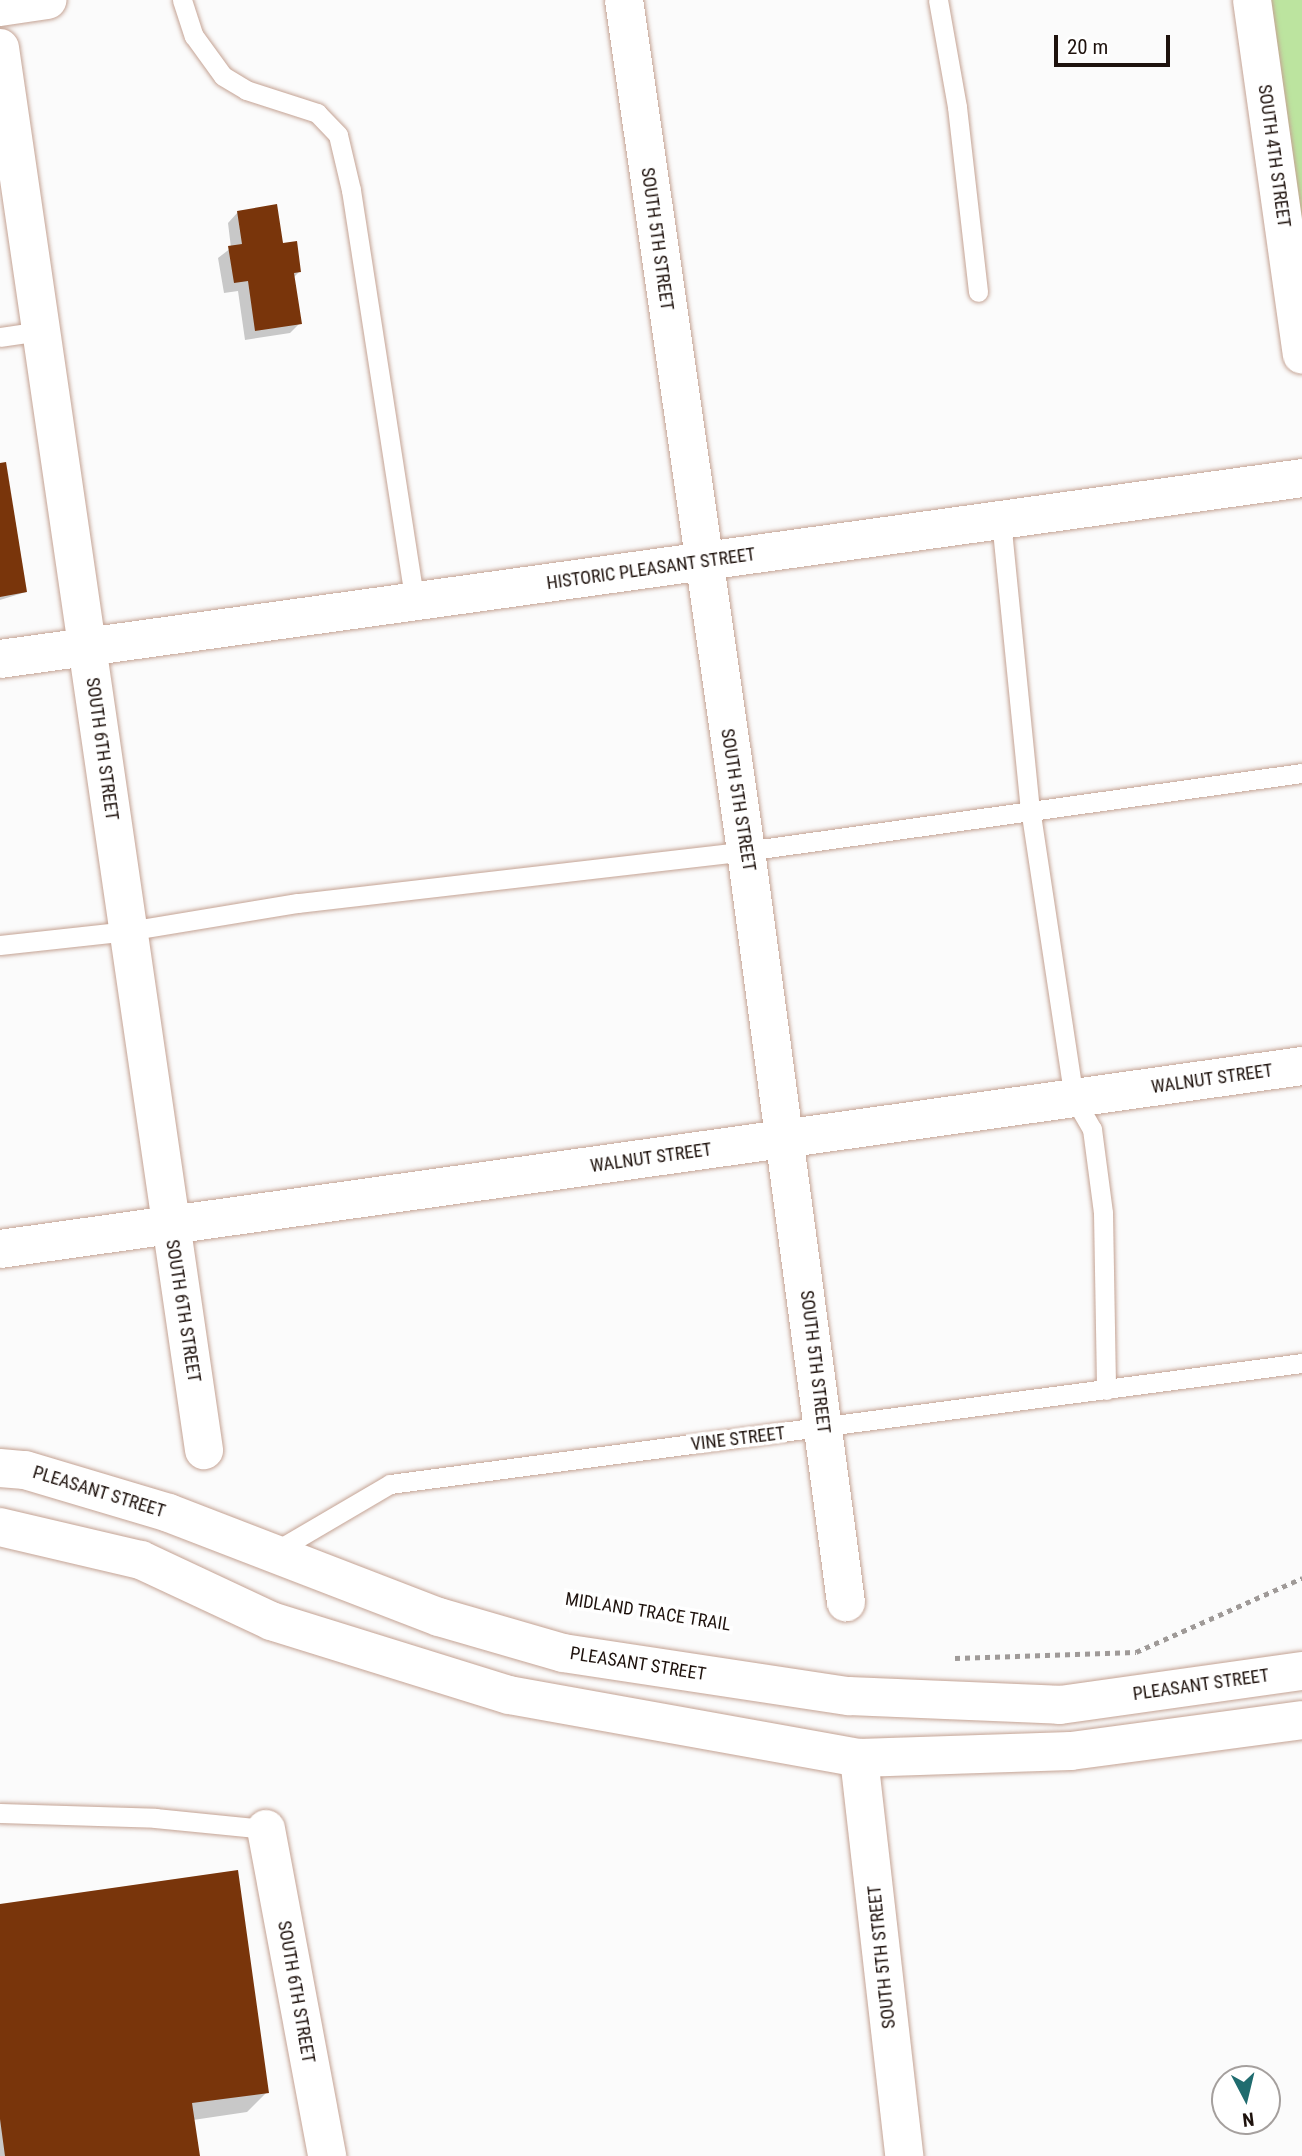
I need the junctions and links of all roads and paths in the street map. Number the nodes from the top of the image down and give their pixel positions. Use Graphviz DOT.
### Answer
graph roads {
  1 [pos="47,0"];
  2 [pos="182,0"];
  3 [pos="624,0"];
  4 [pos="938,0"];
  5 [pos="1252,0"];
  6 [pos="0,7"];
  7 [pos="0,48"];
  8 [pos="978,292"];
  9 [pos="41,331"];
  10 [pos="0,337"];
  11 [pos="1302,354"];
  12 [pos="1302,478"];
  13 [pos="1001,520"];
  14 [pos="702,561"];
  15 [pos="415,602"];
  16 [pos="88,647"];
  17 [pos="0,659"];
  18 [pos="1302,773"];
  19 [pos="1030,808"];
  20 [pos="746,851"];
  21 [pos="128,931"];
  22 [pos="0,945"];
  23 [pos="1302,1066"];
  24 [pos="1074,1098"];
  25 [pos="786,1139"];
  26 [pos="169,1226"];
  27 [pos="0,1249"];
  28 [pos="1302,1363"];
  29 [pos="1106,1390"];
  30 [pos="824,1428"];
  31 [pos="204,1450"];
  32 [pos="0,1468"];
  33 [pos="0,1527"];
  34 [pos="274,1552"];
  35 [pos="1302,1578"];
  36 [pos="846,1602"];
  37 [pos="953,1658"];
  38 [pos="1302,1671"];
  39 [pos="1302,1720"];
  40 [pos="859,1758"];
  41 [pos="0,1814"];
  42 [pos="266,1829"];
  43 [pos="327,2156"];
  44 [pos="904,2156"];
  1 -- 6 [label="street"];
  2 -- 15 [label="lane"];
  3 -- 14 [label="street, SOUTH 5TH STREET"];
  4 -- 8 [label="lane"];
  5 -- 11 [label="street, SOUTH 4TH STREET"];
  7 -- 9 [label="street, SOUTH 6TH STREET"];
  9 -- 10 [label="lane"];
  9 -- 16 [label="street, SOUTH 6TH STREET"];
  12 -- 13 [label="street, HISTORIC PLEASANT STREET"];
  13 -- 14 [label="street, HISTORIC PLEASANT STREET"];
  13 -- 19 [label="lane"];
  14 -- 15 [label="street, HISTORIC PLEASANT STREET"];
  14 -- 20 [label="street, SOUTH 5TH STREET"];
  15 -- 16 [label="street, HISTORIC PLEASANT STREET"];
  16 -- 17 [label="street, HISTORIC PLEASANT STREET"];
  16 -- 21 [label="street, SOUTH 6TH STREET"];
  18 -- 19 [label="lane"];
  19 -- 20 [label="lane"];
  19 -- 24 [label="lane"];
  20 -- 21 [label="lane"];
  20 -- 25 [label="street, SOUTH 5TH STREET"];
  21 -- 22 [label="lane"];
  21 -- 26 [label="street, SOUTH 6TH STREET"];
  23 -- 24 [label="street, WALNUT STREET"];
  24 -- 25 [label="street, WALNUT STREET"];
  24 -- 29 [label="lane"];
  25 -- 26 [label="street, WALNUT STREET"];
  25 -- 30 [label="street, SOUTH 5TH STREET"];
  26 -- 27 [label="street, WALNUT STREET"];
  26 -- 31 [label="street, SOUTH 6TH STREET"];
  28 -- 29 [label="lane, VINE STREET"];
  29 -- 30 [label="lane, VINE STREET"];
  30 -- 34 [label="lane, VINE STREET"];
  30 -- 36 [label="street, SOUTH 5TH STREET"];
  32 -- 34 [label="street, PLEASANT STREET"];
  33 -- 40 [label="street"];
  34 -- 38 [label="street, PLEASANT STREET"];
  35 -- 37 [label="path"];
  39 -- 40 [label="street"];
  40 -- 44 [label="street, SOUTH 5TH STREET"];
  41 -- 42 [label="lane"];
  42 -- 43 [label="street, SOUTH 6TH STREET"];
}
